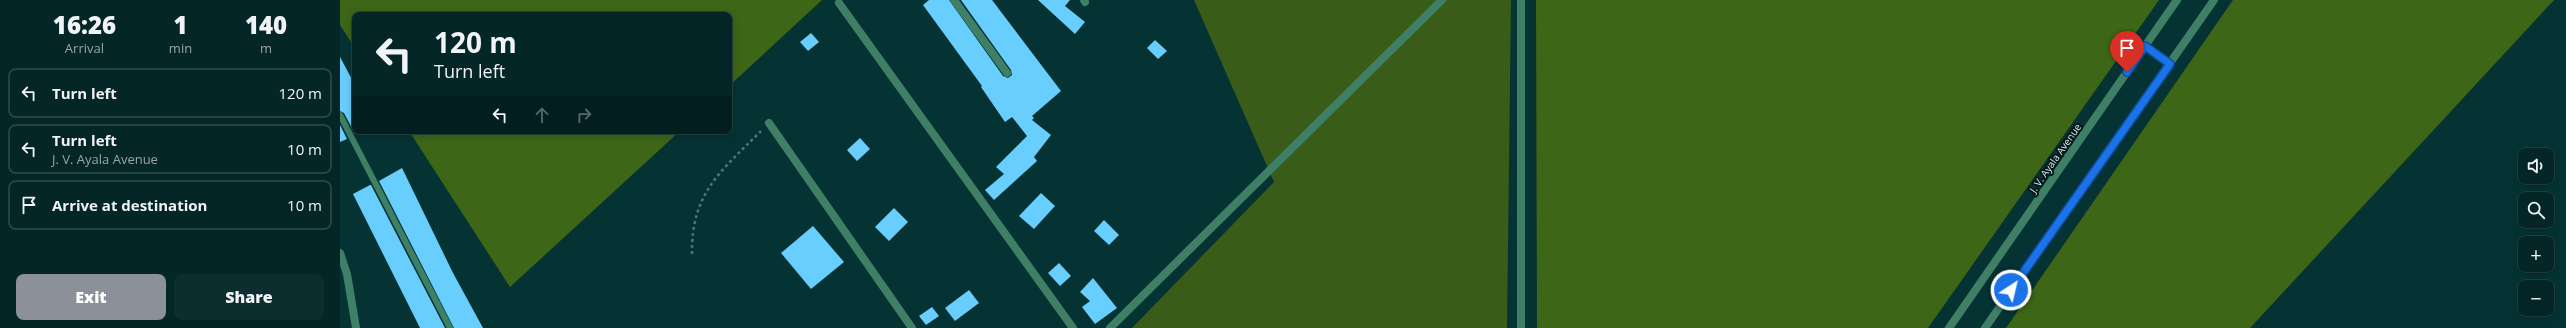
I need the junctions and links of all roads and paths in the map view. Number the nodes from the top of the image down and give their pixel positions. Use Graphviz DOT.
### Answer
graph roads {
  1 [pos="954,0"];
  2 [pos="1442,0"];
  3 [pos="1521,0"];
  4 [pos="2178,0"];
  5 [pos="2214,0"];
  6 [pos="839,2"];
  7 [pos="2145,46"];
  8 [pos="2170,64"];
  9 [pos="1007,73"];
  10 [pos="340,115"];
  11 [pos="769,123"];
  12 [pos="340,253"];
  13 [pos="692,254"];
  14 [pos="356,328"];
  15 [pos="450,328"];
  16 [pos="912,328"];
  17 [pos="1073,328"];
  18 [pos="1110,328"];
  19 [pos="1521,328"];
  20 [pos="1949,328"];
  21 [pos="1985,328"];
  1 -- 9 [label="street"];
  2 -- 18 [label="street"];
  3 -- 19 [label="street"];
  4 -- 7 [label="street, J. V. Ayala Avenue"];
  5 -- 8 [label="street"];
  6 -- 17 [label="street"];
  7 -- 8 [label="street"];
  7 -- 20 [label="street, J. V. Ayala Avenue"];
  8 -- 21 [label="street"];
  10 -- 15 [label="lane"];
  11 -- 13 [label="path"];
  11 -- 16 [label="street"];
  12 -- 14 [label="street"];
}
